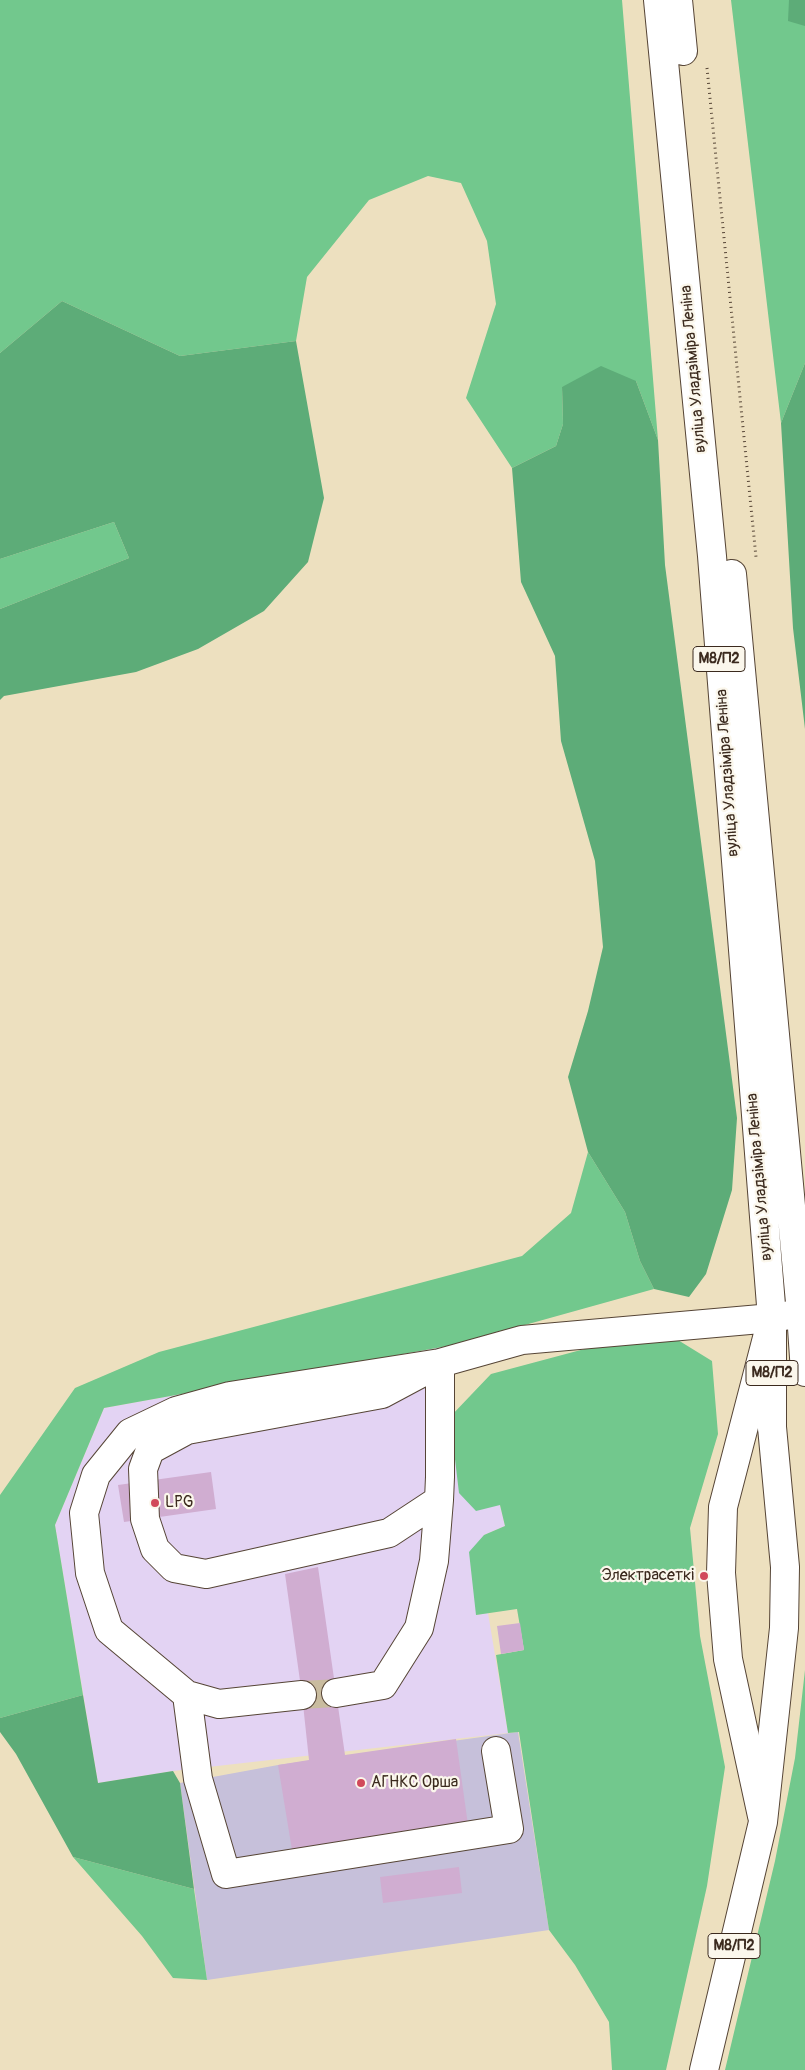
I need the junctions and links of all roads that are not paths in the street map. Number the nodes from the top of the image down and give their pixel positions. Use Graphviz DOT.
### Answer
graph roads {
  1 [pos="658,0"];
  2 [pos="678,0"];
  3 [pos="803,1313"];
  4 [pos="772,1318"];
  5 [pos="440,1363"];
  6 [pos="805,1372"];
  7 [pos="439,1500"];
  8 [pos="336,1693"];
  9 [pos="187,1695"];
  10 [pos="302,1695"];
  11 [pos="496,1750"];
  12 [pos="763,1822"];
  13 [pos="704,2070"];
  1 -- 4 [label="main road, вуліца Уладзіміра Леніна / М8/П2"];
  2 -- 3 [label="main road, вуліца Уладзіміра Леніна / М8/П2"];
  3 -- 4 [label="main road"];
  3 -- 6 [label="main road, вуліца Уладзіміра Леніна / М8/П2"];
  4 -- 5 [label="main road"];
  4 -- 12 [label="main road, вуліца Уладзіміра Леніна / М8/П2"];
  4 -- 12 [label="main road"];
  5 -- 7 [label="main road"];
  5 -- 7 [label="main road"];
  5 -- 9 [label="main road"];
  7 -- 8 [label="main road"];
  9 -- 10 [label="main road"];
  9 -- 11 [label="main road"];
  12 -- 13 [label="main road, М8/П2"];
}
